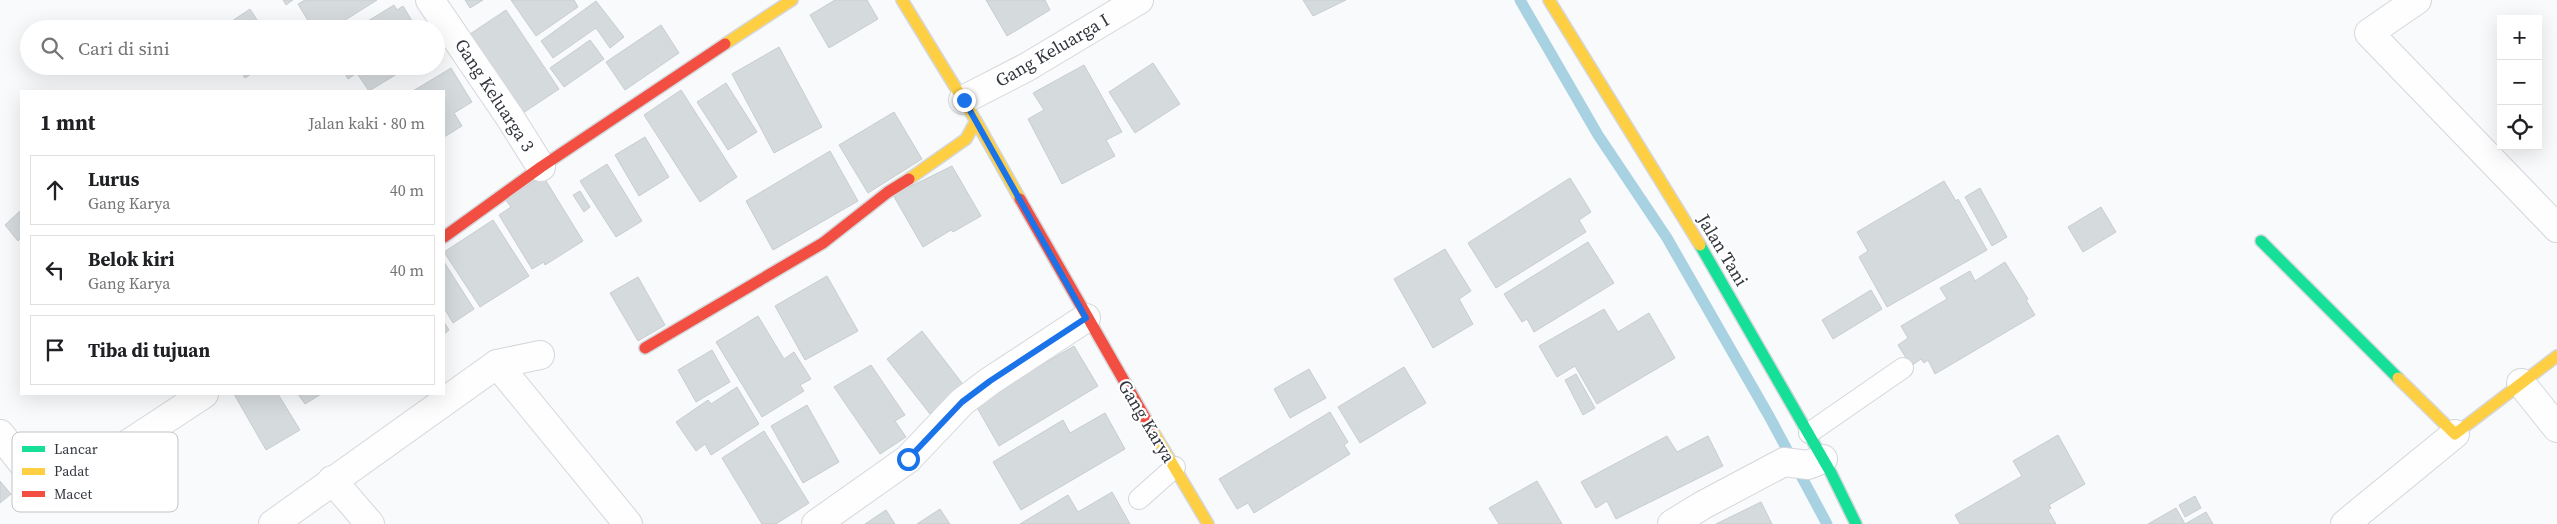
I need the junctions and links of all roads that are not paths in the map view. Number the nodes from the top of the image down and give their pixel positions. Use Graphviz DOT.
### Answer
graph roads {
  1 [pos="431,0"];
  2 [pos="792,0"];
  3 [pos="902,0"];
  4 [pos="1139,0"];
  5 [pos="1549,0"];
  6 [pos="2416,0"];
  7 [pos="445,20"];
  8 [pos="445,20"];
  9 [pos="970,110"];
  10 [pos="541,167"];
  11 [pos="2557,228"];
  12 [pos="445,236"];
  13 [pos="2261,241"];
  14 [pos="1086,318"];
  15 [pos="645,348"];
  16 [pos="540,355"];
  17 [pos="2557,356"];
  18 [pos="497,364"];
  19 [pos="1903,368"];
  20 [pos="2521,383"];
  21 [pos="202,395"];
  22 [pos="2557,428"];
  23 [pos="146,432"];
  24 [pos="1809,433"];
  25 [pos="0,434"];
  26 [pos="2455,434"];
  27 [pos="12,448"];
  28 [pos="1805,462"];
  29 [pos="1175,467"];
  30 [pos="332,480"];
  31 [pos="1139,499"];
  32 [pos="273,524"];
  33 [pos="370,524"];
  34 [pos="628,524"];
  35 [pos="816,524"];
  36 [pos="1208,524"];
  37 [pos="1672,524"];
  38 [pos="1856,524"];
  39 [pos="2345,524"];
  1 -- 7 [label="street, Gang Keluarga 3"];
  2 -- 10 [label="street"];
  3 -- 9 [label="street, Gang Karya"];
  4 -- 9 [label="street, Gang Keluarga I"];
  5 -- 24 [label="street, Jalan Tani"];
  6 -- 11 [label="street"];
  8 -- 10 [label="street, Gang Keluarga 3"];
  9 -- 14 [label="street, Gang Karya"];
  9 -- 15 [label="street"];
  10 -- 12 [label="street"];
  13 -- 26 [label="street"];
  14 -- 29 [label="street, Gang Karya"];
  14 -- 35 [label="street"];
  16 -- 18 [label="street"];
  17 -- 20 [label="street"];
  18 -- 30 [label="street"];
  18 -- 34 [label="street"];
  19 -- 24 [label="lane"];
  20 -- 22 [label="street"];
  20 -- 26 [label="street"];
  21 -- 23 [label="street"];
  24 -- 28 [label="street, Jalan Tani"];
  25 -- 27 [label="street"];
  26 -- 39 [label="street"];
  28 -- 37 [label="street"];
  28 -- 38 [label="street, Jalan Tani"];
  29 -- 31 [label="lane"];
  29 -- 36 [label="street, Gang Karya"];
  30 -- 32 [label="street"];
  30 -- 33 [label="street"];
}
